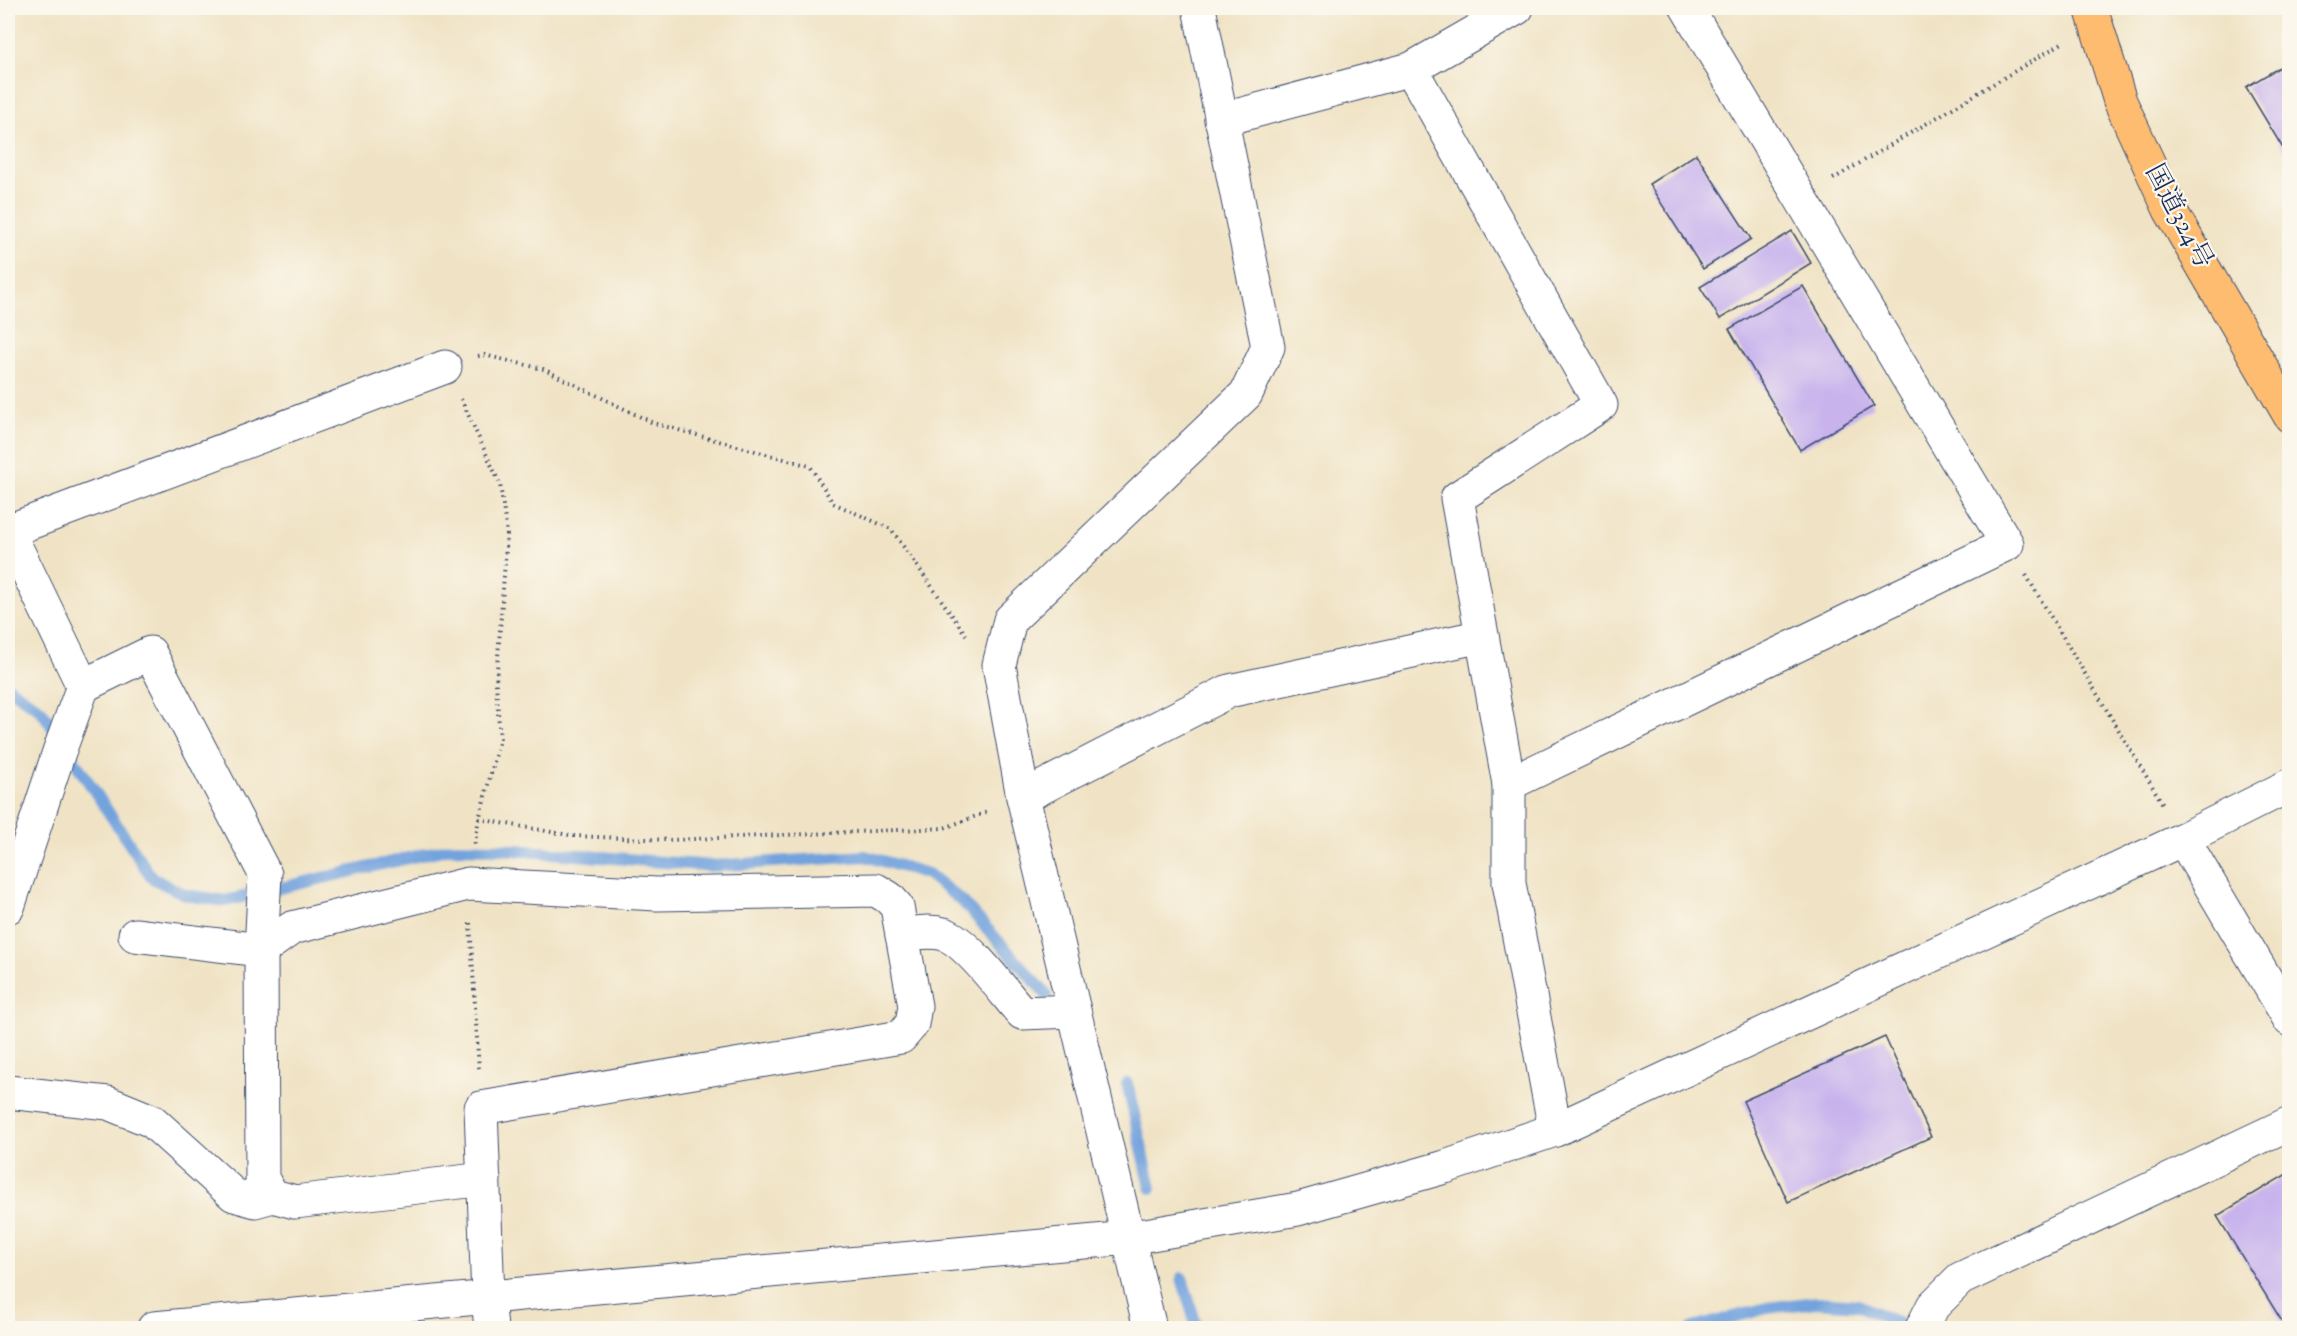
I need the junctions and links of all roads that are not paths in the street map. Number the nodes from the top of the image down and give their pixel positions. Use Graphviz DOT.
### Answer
graph roads {
  1 [pos="1198,8"];
  2 [pos="1516,8"];
  3 [pos="1687,8"];
  4 [pos="2094,15"];
  5 [pos="1412,69"];
  6 [pos="1221,120"];
  7 [pos="445,367"];
  8 [pos="2289,416"];
  9 [pos="8,532"];
  10 [pos="1482,636"];
  11 [pos="83,686"];
  12 [pos="1509,784"];
  13 [pos="2289,785"];
  14 [pos="1023,797"];
  15 [pos="2183,839"];
  16 [pos="8,907"];
  17 [pos="262,934"];
  18 [pos="135,935"];
  19 [pos="902,935"];
  20 [pos="1074,1011"];
  21 [pos="2289,1020"];
  22 [pos="8,1092"];
  23 [pos="2289,1123"];
  24 [pos="1555,1130"];
  25 [pos="484,1179"];
  26 [pos="273,1196"];
  27 [pos="1128,1238"];
  28 [pos="490,1313"];
  29 [pos="1925,1324"];
  30 [pos="154,1329"];
  31 [pos="1150,1329"];
  1 -- 6 [label="street"];
  2 -- 5 [label="street"];
  3 -- 12 [label="street"];
  4 -- 8 [label="highway, 国道324号"];
  5 -- 6 [label="street"];
  5 -- 10 [label="street"];
  6 -- 14 [label="street"];
  7 -- 9 [label="street"];
  9 -- 11 [label="street"];
  10 -- 12 [label="street"];
  10 -- 14 [label="street"];
  11 -- 16 [label="street"];
  11 -- 17 [label="street"];
  12 -- 24 [label="street"];
  13 -- 15 [label="street"];
  14 -- 20 [label="street"];
  15 -- 21 [label="street"];
  15 -- 24 [label="street"];
  17 -- 18 [label="street"];
  17 -- 19 [label="street"];
  17 -- 26 [label="street"];
  19 -- 20 [label="street"];
  19 -- 25 [label="street"];
  20 -- 27 [label="street"];
  22 -- 26 [label="street"];
  23 -- 29 [label="street"];
  24 -- 27 [label="street"];
  25 -- 26 [label="street"];
  25 -- 28 [label="street"];
  27 -- 28 [label="street"];
  27 -- 31 [label="street"];
  28 -- 30 [label="street"];
}
